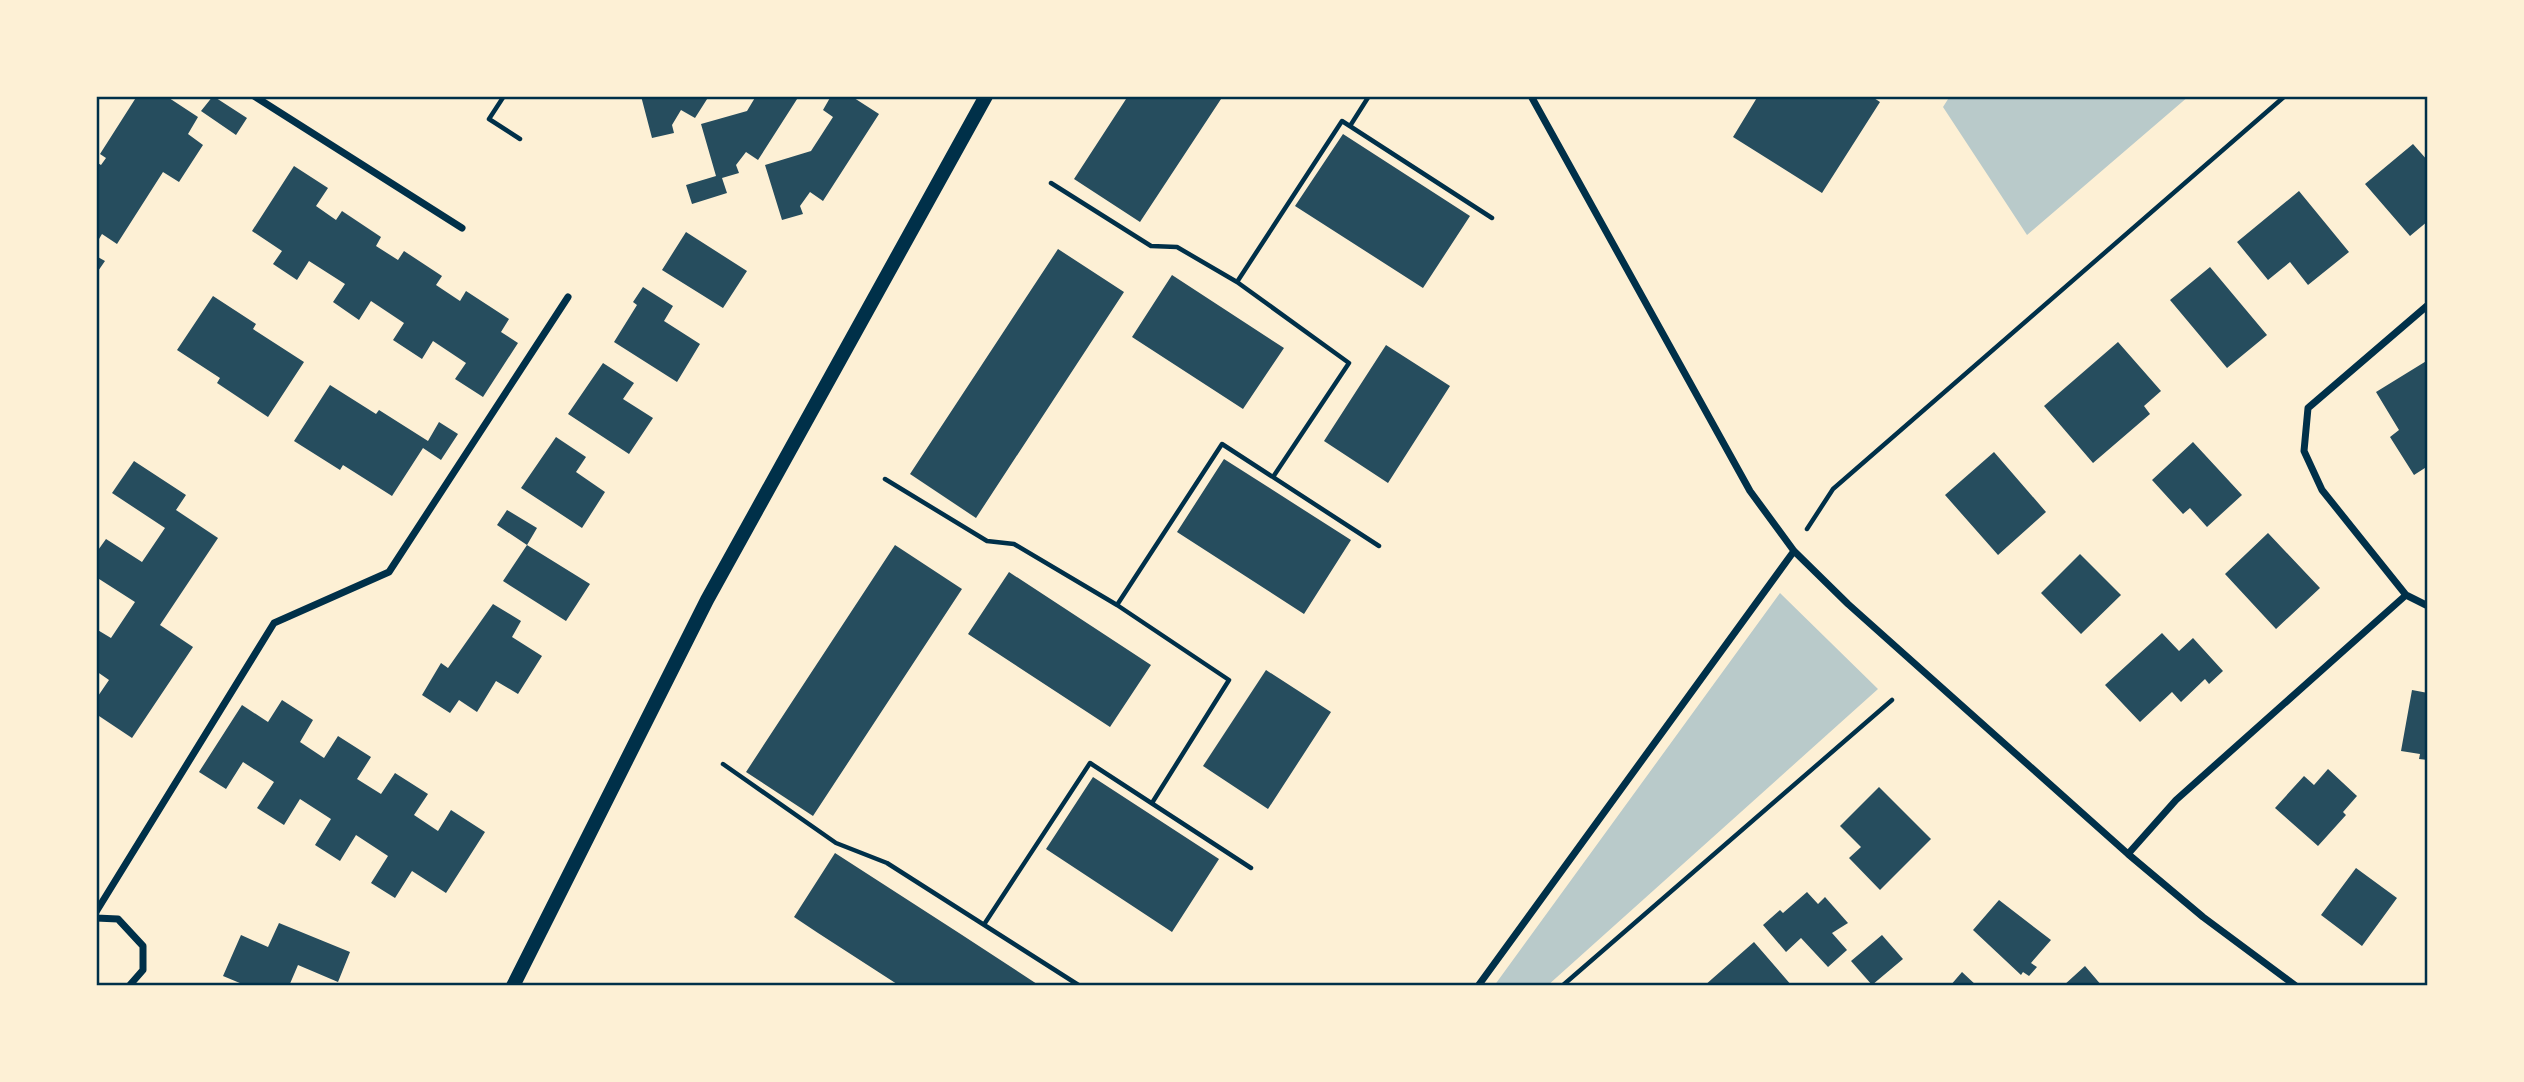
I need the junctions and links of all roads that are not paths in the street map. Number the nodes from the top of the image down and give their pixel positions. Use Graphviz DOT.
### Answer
graph roads {
  1 [pos="254,96"];
  2 [pos="986,96"];
  3 [pos="1531,96"];
  4 [pos="462,228"];
  5 [pos="568,297"];
  6 [pos="2428,305"];
  7 [pos="1794,551"];
  8 [pos="2406,595"];
  9 [pos="2428,607"];
  10 [pos="2128,854"];
  11 [pos="96,915"];
  12 [pos="2291,985"];
  13 [pos="129,986"];
  14 [pos="513,986"];
  15 [pos="1478,986"];
  1 -- 4 [label="street"];
  2 -- 14 [label="main road"];
  3 -- 7 [label="street"];
  5 -- 11 [label="street"];
  6 -- 8 [label="street"];
  7 -- 10 [label="street"];
  7 -- 15 [label="street"];
  8 -- 9 [label="street"];
  8 -- 10 [label="street"];
  10 -- 12 [label="street"];
  11 -- 13 [label="street"];
}
